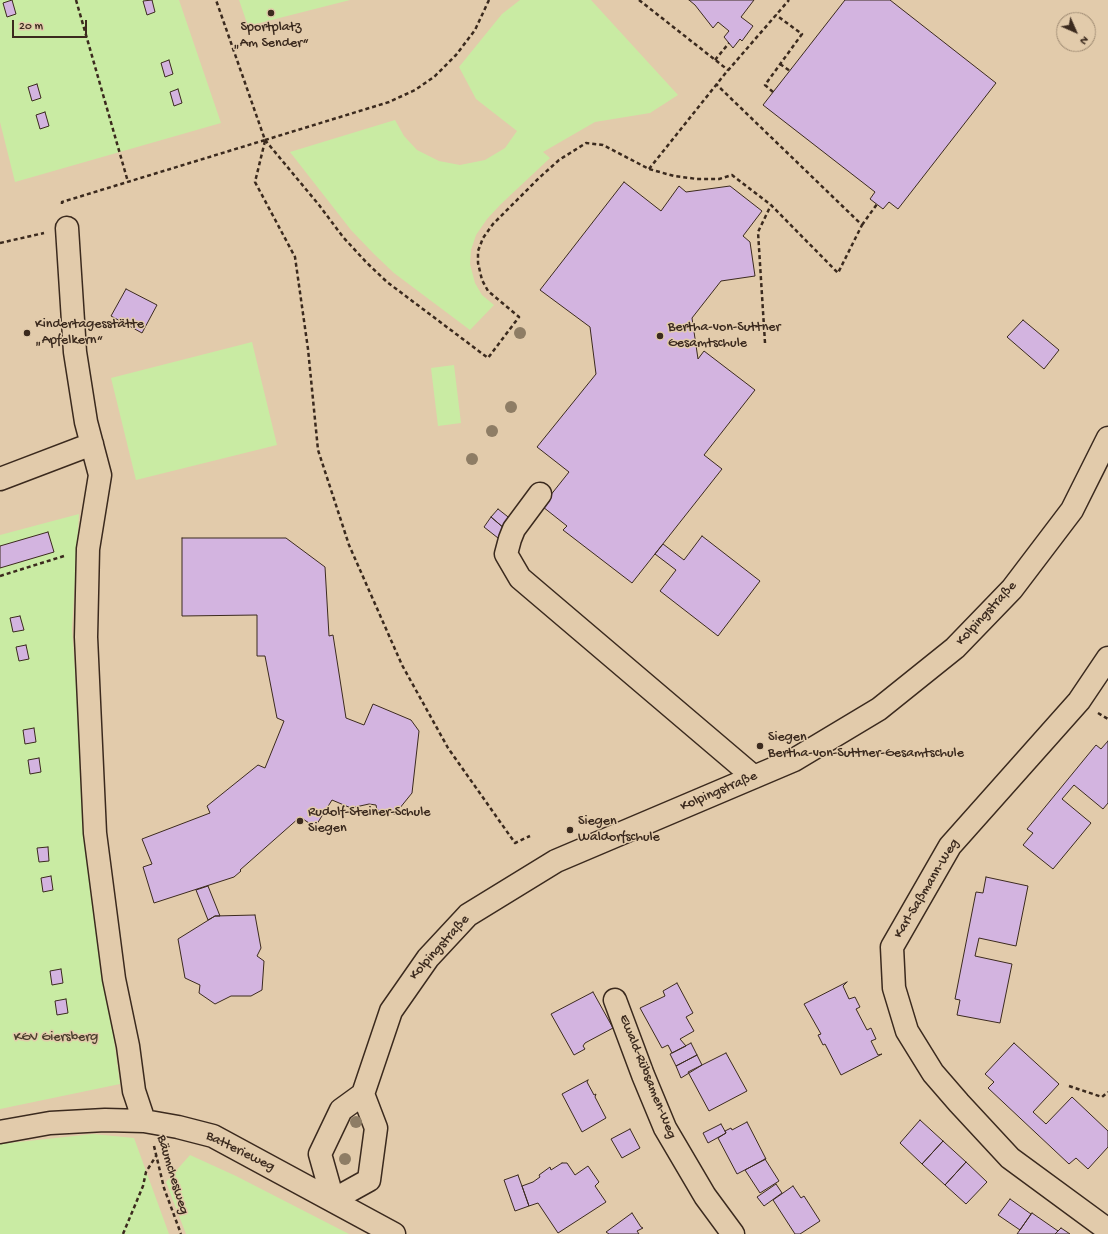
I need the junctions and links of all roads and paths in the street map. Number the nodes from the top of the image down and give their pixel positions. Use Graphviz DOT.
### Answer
graph roads {
  1 [pos="76,0"];
  2 [pos="216,0"];
  3 [pos="489,0"];
  4 [pos="639,0"];
  5 [pos="789,0"];
  6 [pos="776,15"];
  7 [pos="729,43"];
  8 [pos="715,60"];
  9 [pos="780,64"];
  10 [pos="728,70"];
  11 [pos="790,71"];
  12 [pos="716,84"];
  13 [pos="773,92"];
  14 [pos="265,140"];
  15 [pos="649,169"];
  16 [pos="128,182"];
  17 [pos="877,204"];
  18 [pos="771,205"];
  19 [pos="862,225"];
  20 [pos="67,228"];
  21 [pos="0,243"];
  22 [pos="765,343"];
  23 [pos="1108,438"];
  24 [pos="92,444"];
  25 [pos="0,479"];
  26 [pos="540,494"];
  27 [pos="88,549"];
  28 [pos="0,576"];
  29 [pos="1108,658"];
  30 [pos="754,777"];
  31 [pos="530,836"];
  32 [pos="615,1000"];
  33 [pos="1069,1086"];
  34 [pos="1108,1092"];
  35 [pos="363,1094"];
  36 [pos="144,1121"];
  37 [pos="0,1132"];
  38 [pos="156,1156"];
  39 [pos="333,1200"];
  40 [pos="1108,1230"];
  41 [pos="123,1234"];
  42 [pos="181,1234"];
  43 [pos="394,1234"];
  44 [pos="733,1234"];
  1 -- 16 [label="path"];
  2 -- 14 [label="path"];
  3 -- 14 [label="path"];
  4 -- 8 [label="path"];
  5 -- 6 [label="path"];
  6 -- 9 [label="path"];
  6 -- 10 [label="path"];
  7 -- 8 [label="path"];
  8 -- 10 [label="path"];
  9 -- 11 [label="path"];
  9 -- 13 [label="path"];
  10 -- 12 [label="path"];
  12 -- 15 [label="path"];
  12 -- 19 [label="path"];
  14 -- 15 [label="path"];
  14 -- 16 [label="path"];
  14 -- 31 [label="path"];
  15 -- 18 [label="path"];
  16 -- 20 [label="path"];
  17 -- 19 [label="path"];
  18 -- 19 [label="path"];
  18 -- 22 [label="path"];
  20 -- 21 [label="path"];
  20 -- 24 [label="street"];
  23 -- 30 [label="street, Kolpingstraße"];
  24 -- 25 [label="street"];
  24 -- 27 [label="street"];
  26 -- 30 [label="street"];
  27 -- 28 [label="path"];
  27 -- 36 [label="street"];
  29 -- 40 [label="street, Karl-Saßmann-Weg"];
  30 -- 35 [label="street, Kolpingstraße"];
  32 -- 44 [label="street, Ewald-Rübsamen-Weg"];
  33 -- 34 [label="path"];
  35 -- 39 [label="street"];
  35 -- 39 [label="street"];
  36 -- 37 [label="street, Batterieweg"];
  36 -- 38 [label="path, Bäumchesweg"];
  36 -- 39 [label="street, Batterieweg"];
  38 -- 41 [label="path"];
  38 -- 42 [label="path, Bäumchesweg"];
  39 -- 43 [label="street, Batterieweg"];
}
